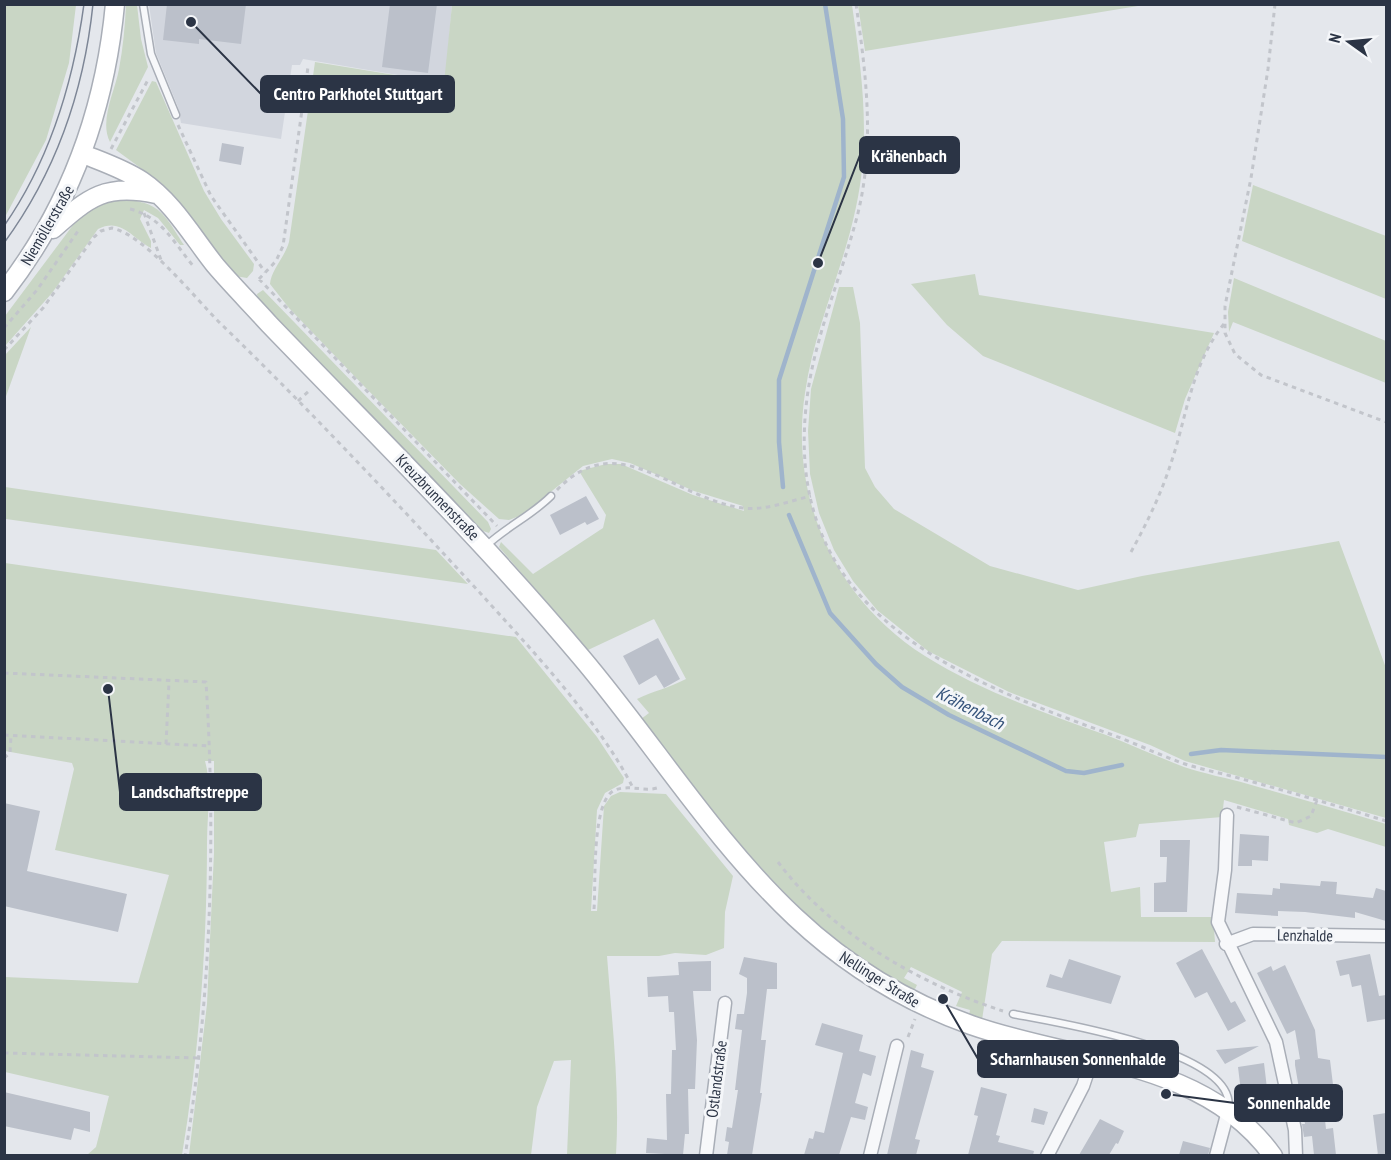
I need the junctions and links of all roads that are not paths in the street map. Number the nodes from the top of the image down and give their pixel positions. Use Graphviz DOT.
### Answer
graph roads {
  1 [pos="116,4"];
  2 [pos="143,4"];
  3 [pos="176,115"];
  4 [pos="84,154"];
  5 [pos="159,195"];
  6 [pos="40,240"];
  7 [pos="4,292"];
  8 [pos="551,496"];
  9 [pos="485,547"];
  10 [pos="1227,814"];
  11 [pos="758,879"];
  12 [pos="1386,936"];
  13 [pos="1226,944"];
  14 [pos="725,1003"];
  15 [pos="1013,1014"];
  16 [pos="897,1046"];
  17 [pos="1092,1059"];
  18 [pos="1228,1111"];
  19 [pos="706,1155"];
  20 [pos="870,1155"];
  21 [pos="1047,1155"];
  22 [pos="1216,1155"];
  23 [pos="1273,1155"];
  24 [pos="1296,1155"];
  1 -- 4 [label="main road, Niemöllerstraße"];
  2 -- 3 [label="lane"];
  4 -- 5 [label="main road, Kreuzbrunnenstraße"];
  4 -- 6 [label="main road, Niemöllerstraße"];
  5 -- 6 [label="main road"];
  5 -- 9 [label="main road, Kreuzbrunnenstraße"];
  6 -- 7 [label="main road, Niemöllerstraße"];
  8 -- 9 [label="lane"];
  9 -- 11 [label="main road, Kreuzbrunnenstraße"];
  10 -- 13 [label="street"];
  11 -- 17 [label="main road, Nellinger Straße"];
  12 -- 13 [label="street, Lenzhalde"];
  13 -- 24 [label="street"];
  14 -- 19 [label="street, Ostlandstraße"];
  15 -- 18 [label="lane"];
  16 -- 20 [label="street"];
  17 -- 18 [label="main road, Nellinger Straße"];
  17 -- 21 [label="street"];
  18 -- 22 [label="street"];
  18 -- 23 [label="main road, Nellinger Straße"];
}
